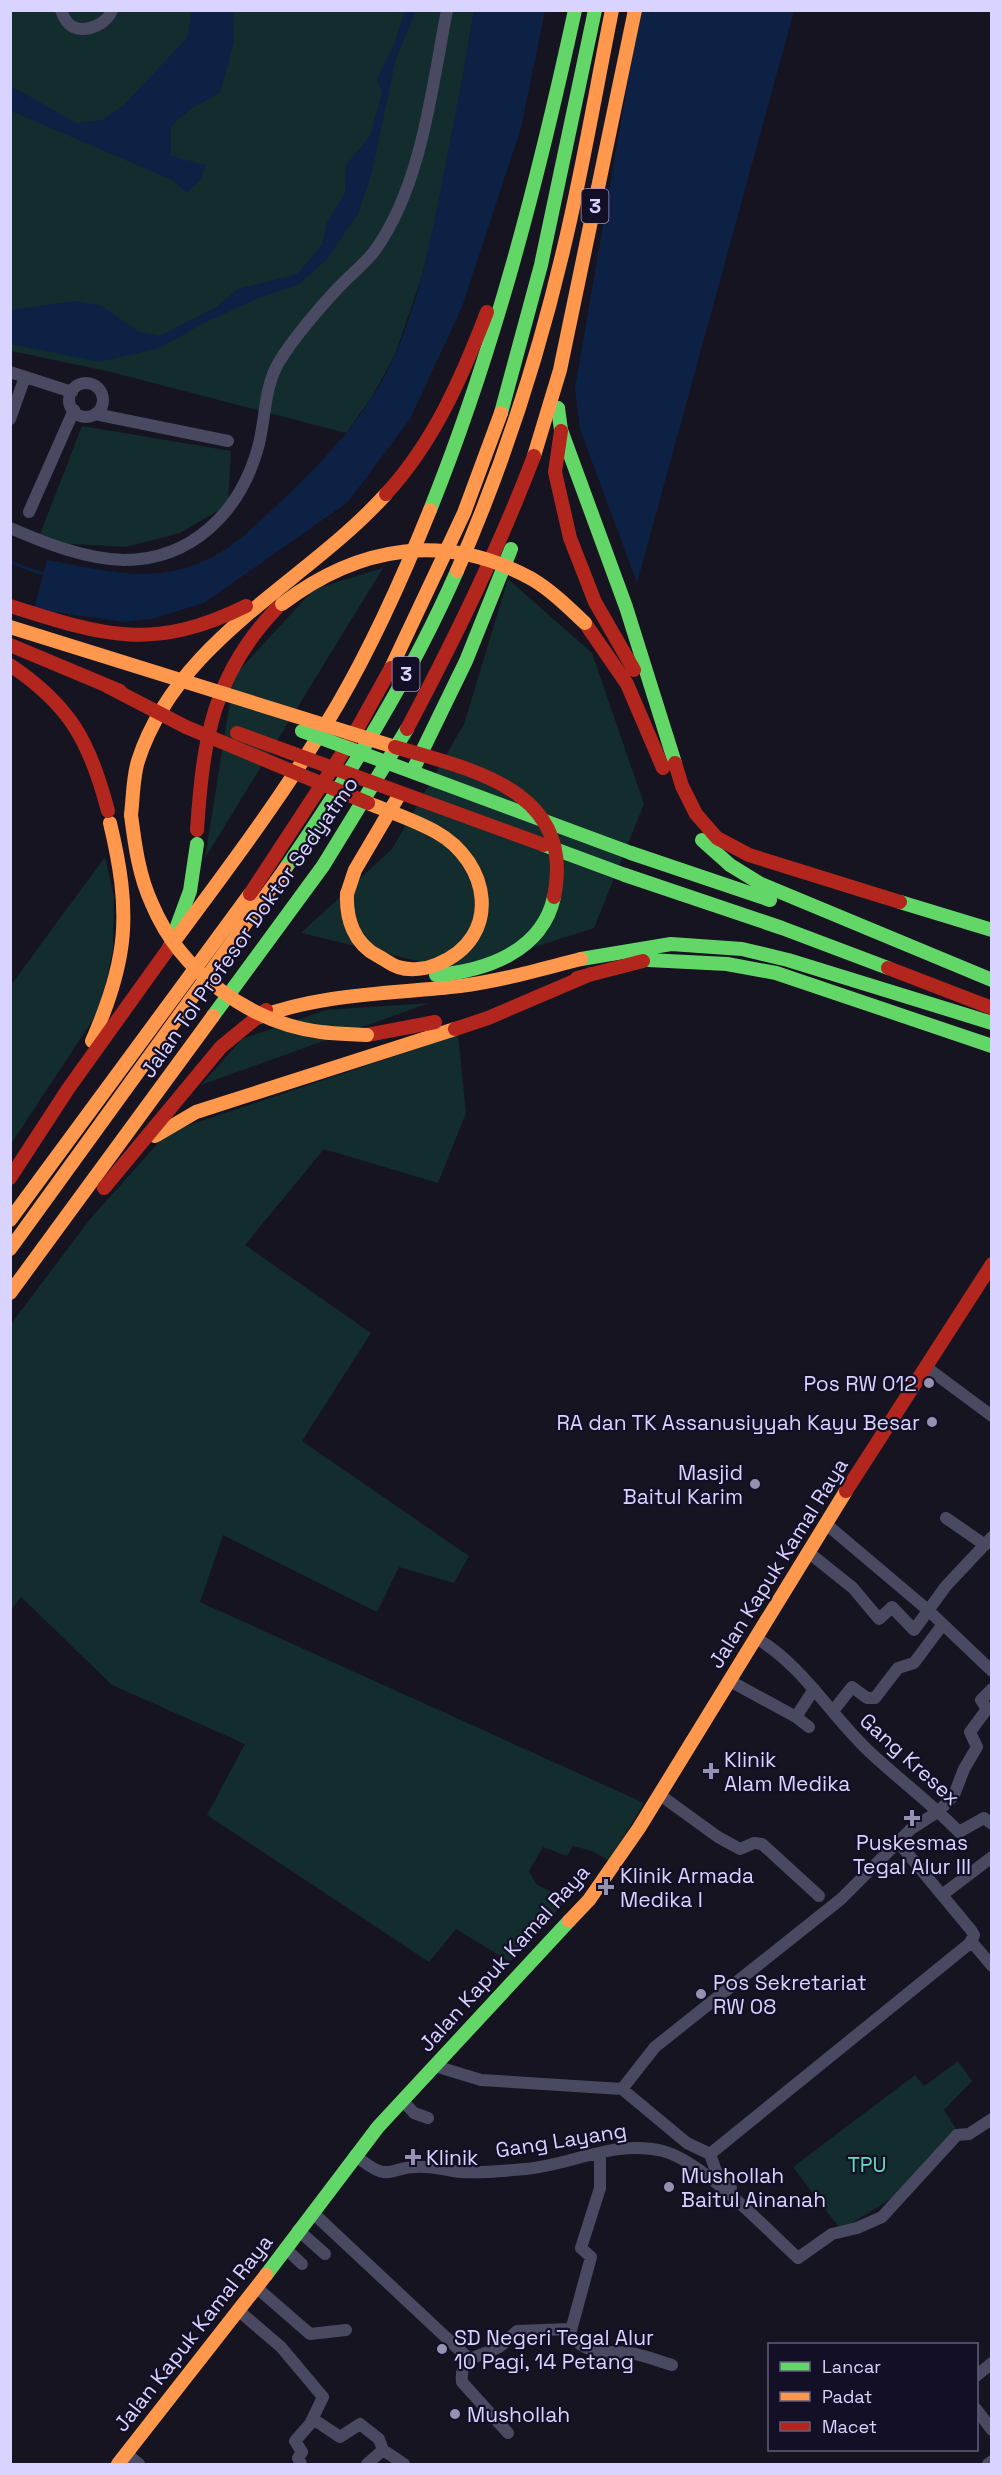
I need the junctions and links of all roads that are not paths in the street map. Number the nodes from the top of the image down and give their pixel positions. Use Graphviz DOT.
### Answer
graph roads {
  1 [pos="61,10"];
  2 [pos="112,10"];
  3 [pos="447,10"];
  4 [pos="575,10"];
  5 [pos="595,10"];
  6 [pos="612,10"];
  7 [pos="635,10"];
  8 [pos="557,94"];
  9 [pos="567,342"];
  10 [pos="10,372"];
  11 [pos="25,377"];
  12 [pos="72,392"];
  13 [pos="558,408"];
  14 [pos="74,410"];
  15 [pos="95,414"];
  16 [pos="10,419"];
  17 [pos="561,430"];
  18 [pos="228,441"];
  19 [pos="29,512"];
  20 [pos="10,528"];
  21 [pos="338,541"];
  22 [pos="10,606"];
  23 [pos="10,627"];
  24 [pos="10,645"];
  25 [pos="10,654"];
  26 [pos="116,662"];
  27 [pos="10,665"];
  28 [pos="107,686"];
  29 [pos="683,813"];
  30 [pos="992,930"];
  31 [pos="891,941"];
  32 [pos="747,951"];
  33 [pos="163,960"];
  34 [pos="648,960"];
  35 [pos="591,974"];
  36 [pos="992,980"];
  37 [pos="992,1008"];
  38 [pos="256,1018"];
  39 [pos="992,1023"];
  40 [pos="992,1046"];
  41 [pos="69,1088"];
  42 [pos="135,1150"];
  43 [pos="10,1178"];
  44 [pos="10,1220"];
  45 [pos="10,1249"];
  46 [pos="992,1264"];
  47 [pos="10,1293"];
  48 [pos="10,1298"];
  49 [pos="926,1367"];
  50 [pos="992,1416"];
  51 [pos="946,1518"];
  52 [pos="826,1524"];
  53 [pos="988,1541"];
  54 [pos="808,1552"];
  55 [pos="929,1611"];
  56 [pos="943,1624"];
  57 [pos="756,1638"];
  58 [pos="992,1671"];
  59 [pos="730,1681"];
  60 [pos="814,1689"];
  61 [pos="992,1689"];
  62 [pos="833,1711"];
  63 [pos="796,1717"];
  64 [pos="809,1727"];
  65 [pos="660,1795"];
  66 [pos="939,1811"];
  67 [pos="992,1824"];
  68 [pos="897,1842"];
  69 [pos="992,1857"];
  70 [pos="942,1895"];
  71 [pos="819,1896"];
  72 [pos="969,1944"];
  73 [pos="992,1966"];
  74 [pos="435,2066"];
  75 [pos="622,2089"];
  76 [pos="402,2100"];
  77 [pos="428,2118"];
  78 [pos="992,2119"];
  79 [pos="600,2153"];
  80 [pos="710,2154"];
  81 [pos="355,2155"];
  82 [pos="312,2212"];
  83 [pos="764,2220"];
  84 [pos="298,2230"];
  85 [pos="285,2248"];
  86 [pos="325,2254"];
  87 [pos="302,2264"];
  88 [pos="257,2288"];
  89 [pos="239,2311"];
  90 [pos="346,2330"];
  91 [pos="569,2330"];
  92 [pos="468,2358"];
  93 [pos="992,2363"];
  94 [pos="672,2365"];
  95 [pos="978,2374"];
  96 [pos="978,2412"];
  97 [pos="313,2419"];
  98 [pos="992,2430"];
  99 [pos="508,2433"];
  100 [pos="383,2450"];
  101 [pos="126,2453"];
  102 [pos="992,2461"];
  103 [pos="296,2462"];
  104 [pos="117,2464"];
  105 [pos="139,2464"];
  106 [pos="367,2464"];
  107 [pos="404,2464"];
  108 [pos="988,2464"];
  1 -- 2 [label="street"];
  3 -- 20 [label="street"];
  4 -- 8 [label="main road, 3"];
  5 -- 44 [label="main road, Jalan Tol Profesor Doktor Sedyatmo / 3"];
  6 -- 45 [label="main road, Jalan Tol Profesor Doktor Sedyatmo / 3"];
  7 -- 9 [label="main road, Jalan Tol Profesor Doktor Sedyatmo / 3"];
  8 -- 21 [label="main road"];
  8 -- 33 [label="main road, 3"];
  9 -- 13 [label="main road"];
  9 -- 47 [label="main road, Jalan Tol Profesor Doktor Sedyatmo / 3"];
  10 -- 11 [label="street"];
  11 -- 12 [label="street"];
  11 -- 16 [label="street"];
  12 -- 14 [label="street"];
  12 -- 15 [label="street"];
  13 -- 17 [label="main road"];
  13 -- 28 [label="main road, bridge"];
  14 -- 15 [label="street"];
  14 -- 19 [label="street"];
  15 -- 18 [label="street"];
  17 -- 29 [label="main road"];
  17 -- 30 [label="main road"];
  21 -- 22 [label="main road"];
  21 -- 35 [label="main road, bridge"];
  22 -- 25 [label="main road"];
  23 -- 26 [label="main road, bridge"];
  24 -- 28 [label="main road, bridge"];
  26 -- 31 [label="main road, bridge"];
  26 -- 38 [label="main road, bridge"];
  27 -- 41 [label="main road"];
  28 -- 37 [label="main road, bridge"];
  29 -- 31 [label="main road"];
  29 -- 33 [label="main road, bridge"];
  31 -- 36 [label="main road"];
  32 -- 34 [label="main road"];
  32 -- 38 [label="main road"];
  32 -- 39 [label="main road"];
  33 -- 41 [label="main road, 3"];
  34 -- 35 [label="main road"];
  34 -- 40 [label="main road"];
  35 -- 42 [label="main road"];
  38 -- 42 [label="main road"];
  41 -- 43 [label="main road, 3"];
  42 -- 48 [label="main road"];
  46 -- 49 [label="main road, Jalan Kapuk Kamal Raya"];
  49 -- 50 [label="street"];
  49 -- 52 [label="main road, Jalan Kapuk Kamal Raya"];
  51 -- 53 [label="street"];
  52 -- 54 [label="main road, Jalan Kapuk Kamal Raya"];
  52 -- 55 [label="street"];
  53 -- 55 [label="street"];
  54 -- 55 [label="street"];
  54 -- 57 [label="main road, Jalan Kapuk Kamal Raya"];
  55 -- 56 [label="street"];
  56 -- 58 [label="street"];
  56 -- 62 [label="street"];
  57 -- 59 [label="main road, Jalan Kapuk Kamal Raya"];
  57 -- 60 [label="street, Gang Kresex"];
  59 -- 63 [label="street"];
  59 -- 65 [label="main road, Jalan Kapuk Kamal Raya"];
  60 -- 62 [label="street, Gang Kresex"];
  60 -- 63 [label="street"];
  61 -- 66 [label="street"];
  62 -- 66 [label="street, Gang Kresex"];
  63 -- 64 [label="street"];
  65 -- 71 [label="street"];
  65 -- 74 [label="main road, Jalan Kapuk Kamal Raya"];
  66 -- 67 [label="street, Gang Kresex"];
  66 -- 68 [label="street"];
  68 -- 70 [label="street"];
  68 -- 75 [label="street"];
  69 -- 70 [label="street"];
  70 -- 73 [label="street"];
  72 -- 80 [label="street"];
  74 -- 75 [label="street"];
  74 -- 76 [label="main road, Jalan Kapuk Kamal Raya"];
  75 -- 80 [label="street"];
  76 -- 77 [label="street"];
  76 -- 81 [label="main road, Jalan Kapuk Kamal Raya"];
  78 -- 79 [label="street, Gang Layang"];
  79 -- 81 [label="street, Gang Layang"];
  79 -- 91 [label="street"];
  80 -- 83 [label="street"];
  81 -- 82 [label="main road, Jalan Kapuk Kamal Raya"];
  82 -- 84 [label="main road, Jalan Kapuk Kamal Raya"];
  82 -- 92 [label="street"];
  84 -- 85 [label="main road, Jalan Kapuk Kamal Raya"];
  84 -- 86 [label="street"];
  85 -- 87 [label="street"];
  85 -- 88 [label="main road, Jalan Kapuk Kamal Raya"];
  88 -- 89 [label="main road, Jalan Kapuk Kamal Raya"];
  88 -- 90 [label="street"];
  89 -- 97 [label="street"];
  89 -- 101 [label="main road, Jalan Kapuk Kamal Raya"];
  91 -- 92 [label="street"];
  91 -- 94 [label="street"];
  92 -- 99 [label="street"];
  93 -- 95 [label="street"];
  96 -- 98 [label="street"];
  97 -- 100 [label="street"];
  97 -- 103 [label="street"];
  100 -- 106 [label="street"];
  100 -- 107 [label="street"];
  101 -- 104 [label="main road, Jalan Kapuk Kamal Raya"];
  101 -- 105 [label="street"];
  102 -- 108 [label="street"];
}
